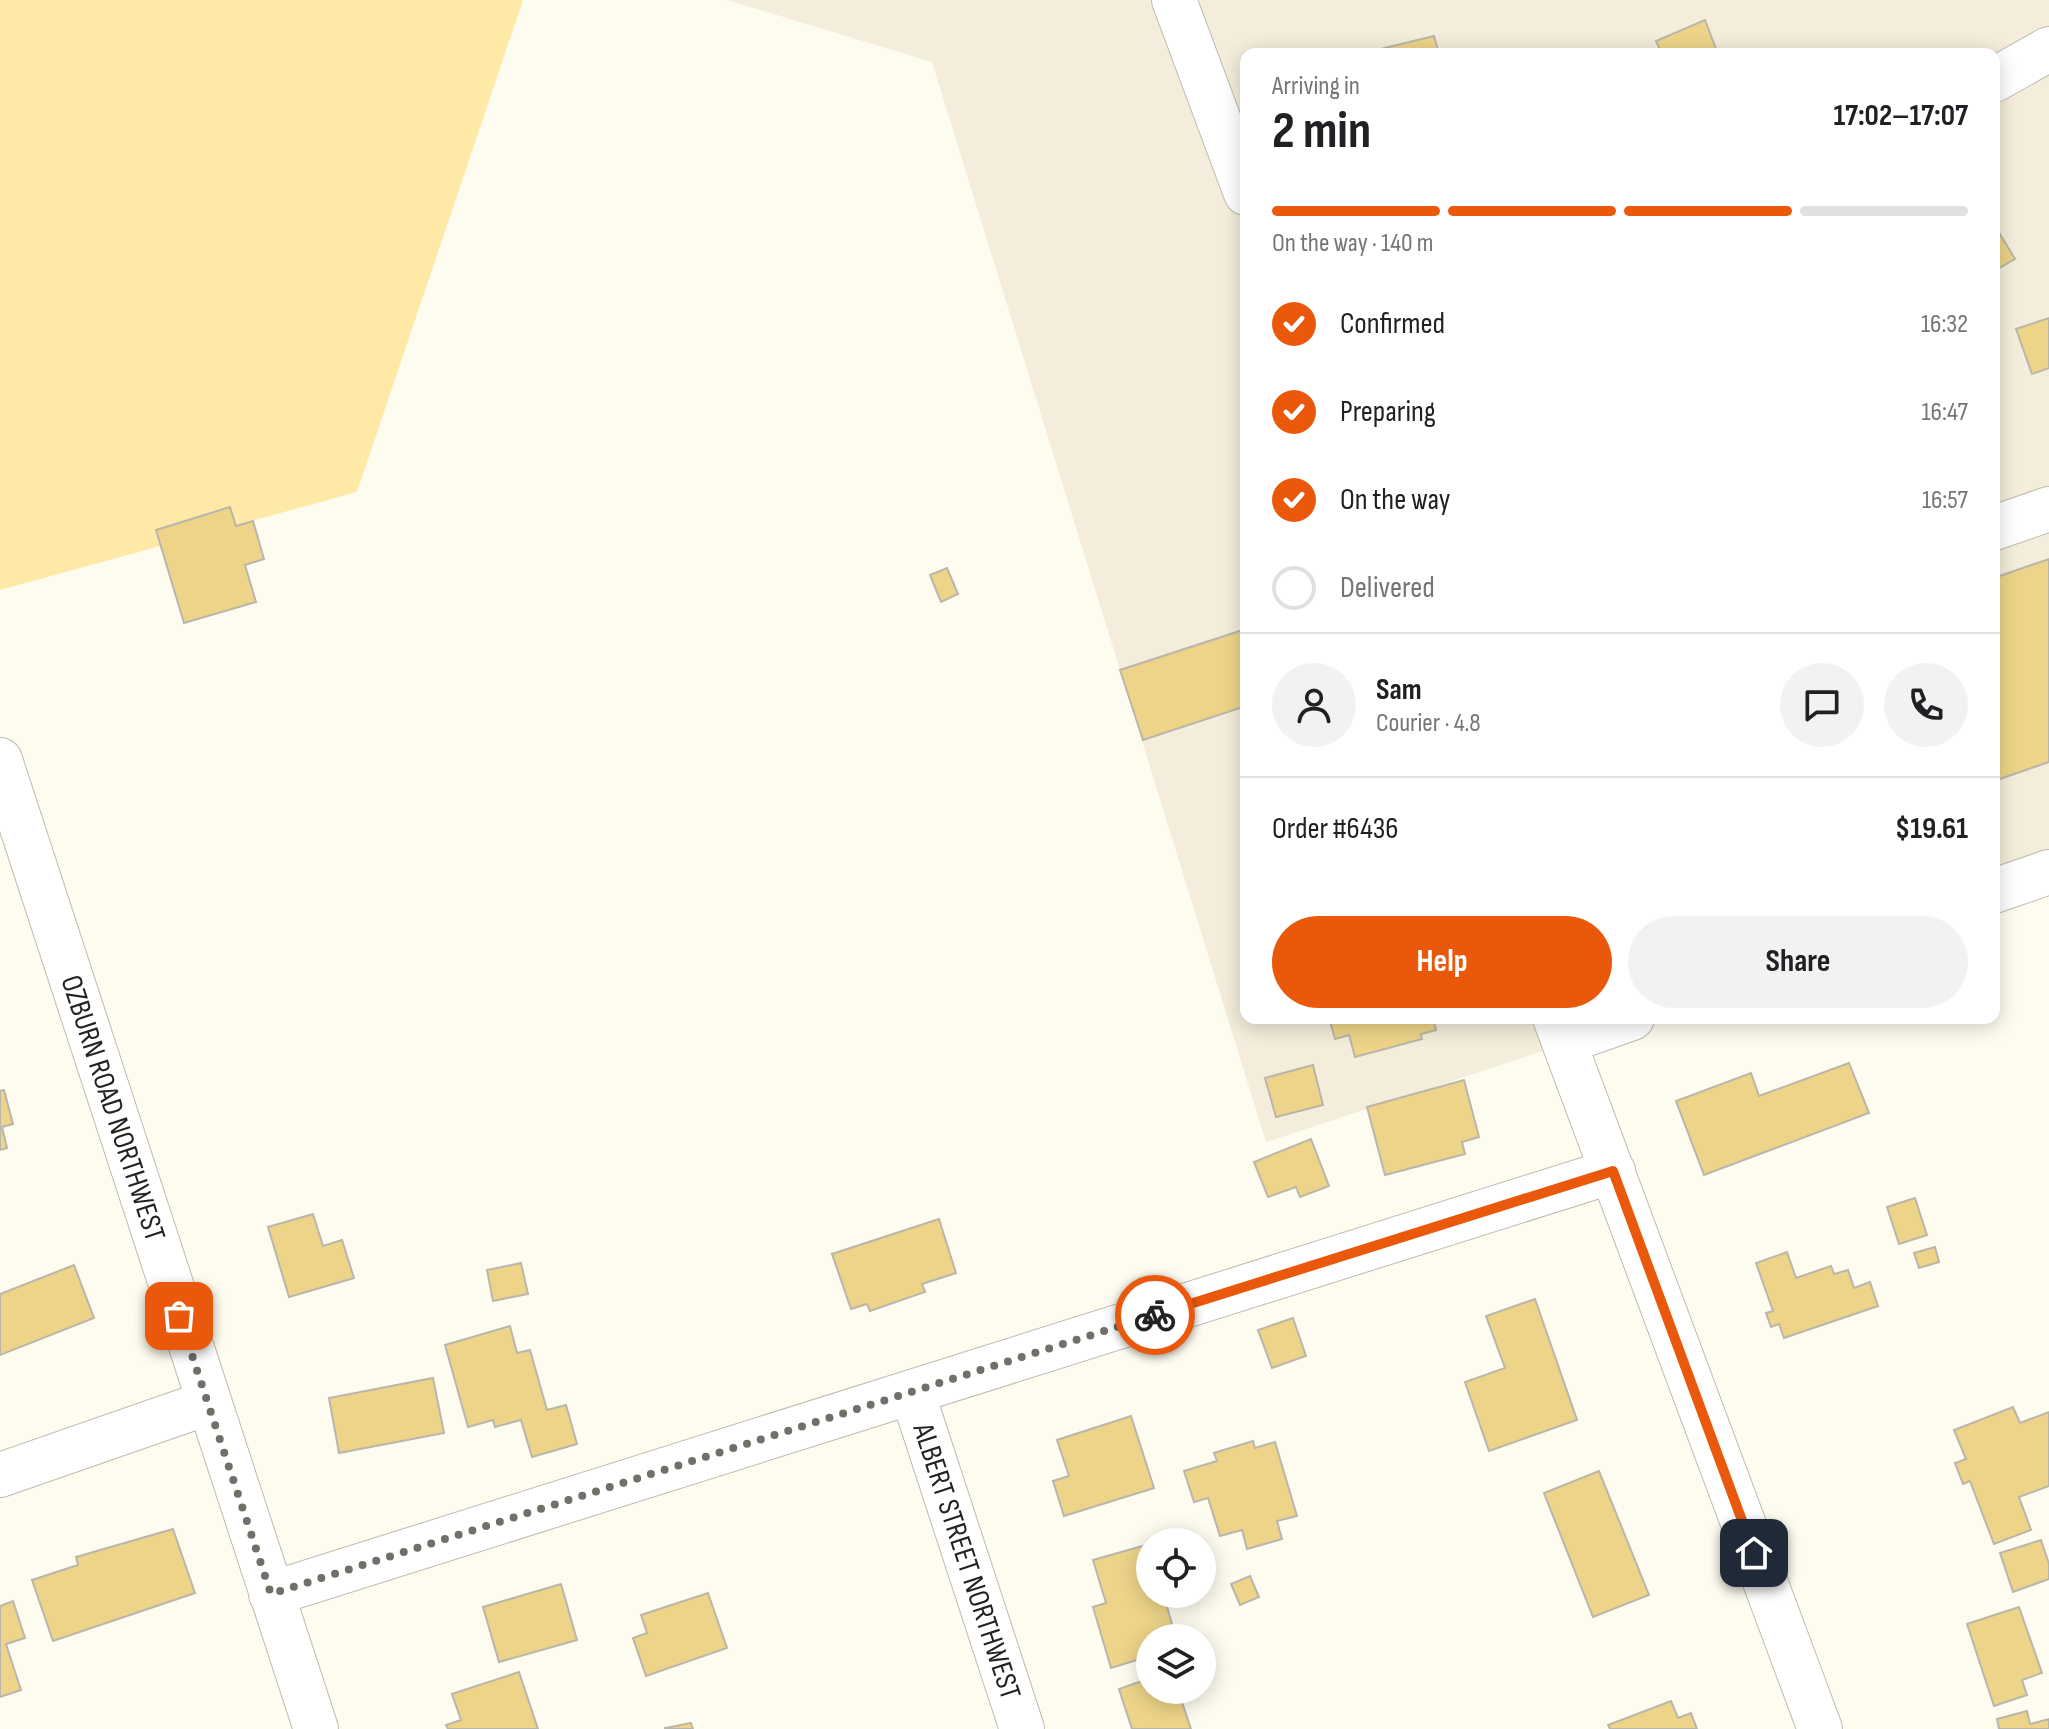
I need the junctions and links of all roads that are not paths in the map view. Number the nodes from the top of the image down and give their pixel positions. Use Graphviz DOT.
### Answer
graph roads {
  1 [pos="1174,0"];
  2 [pos="2049,49"];
  3 [pos="2000,77"];
  4 [pos="1240,177"];
  5 [pos="2049,509"];
  6 [pos="2000,526"];
  7 [pos="0,760"];
  8 [pos="2049,872"];
  9 [pos="2000,889"];
  10 [pos="1596,1024"];
  11 [pos="1559,1030"];
  12 [pos="1613,1171"];
  13 [pos="912,1392"];
  14 [pos="207,1403"];
  15 [pos="0,1475"];
  16 [pos="271,1594"];
  17 [pos="316,1729"];
  18 [pos="1022,1729"];
  19 [pos="1820,1729"];
  1 -- 4 [label="street"];
  2 -- 3 [label="street"];
  5 -- 6 [label="street"];
  7 -- 14 [label="street, OZBURN ROAD NORTHWEST"];
  8 -- 9 [label="street"];
  10 -- 11 [label="street"];
  11 -- 12 [label="street"];
  12 -- 13 [label="street"];
  12 -- 19 [label="street"];
  13 -- 16 [label="street"];
  13 -- 18 [label="street, ALBERT STREET NORTHWEST"];
  14 -- 15 [label="street"];
  14 -- 16 [label="street, OZBURN ROAD NORTHWEST"];
  16 -- 17 [label="street, OZBURN ROAD NORTHWEST"];
}
